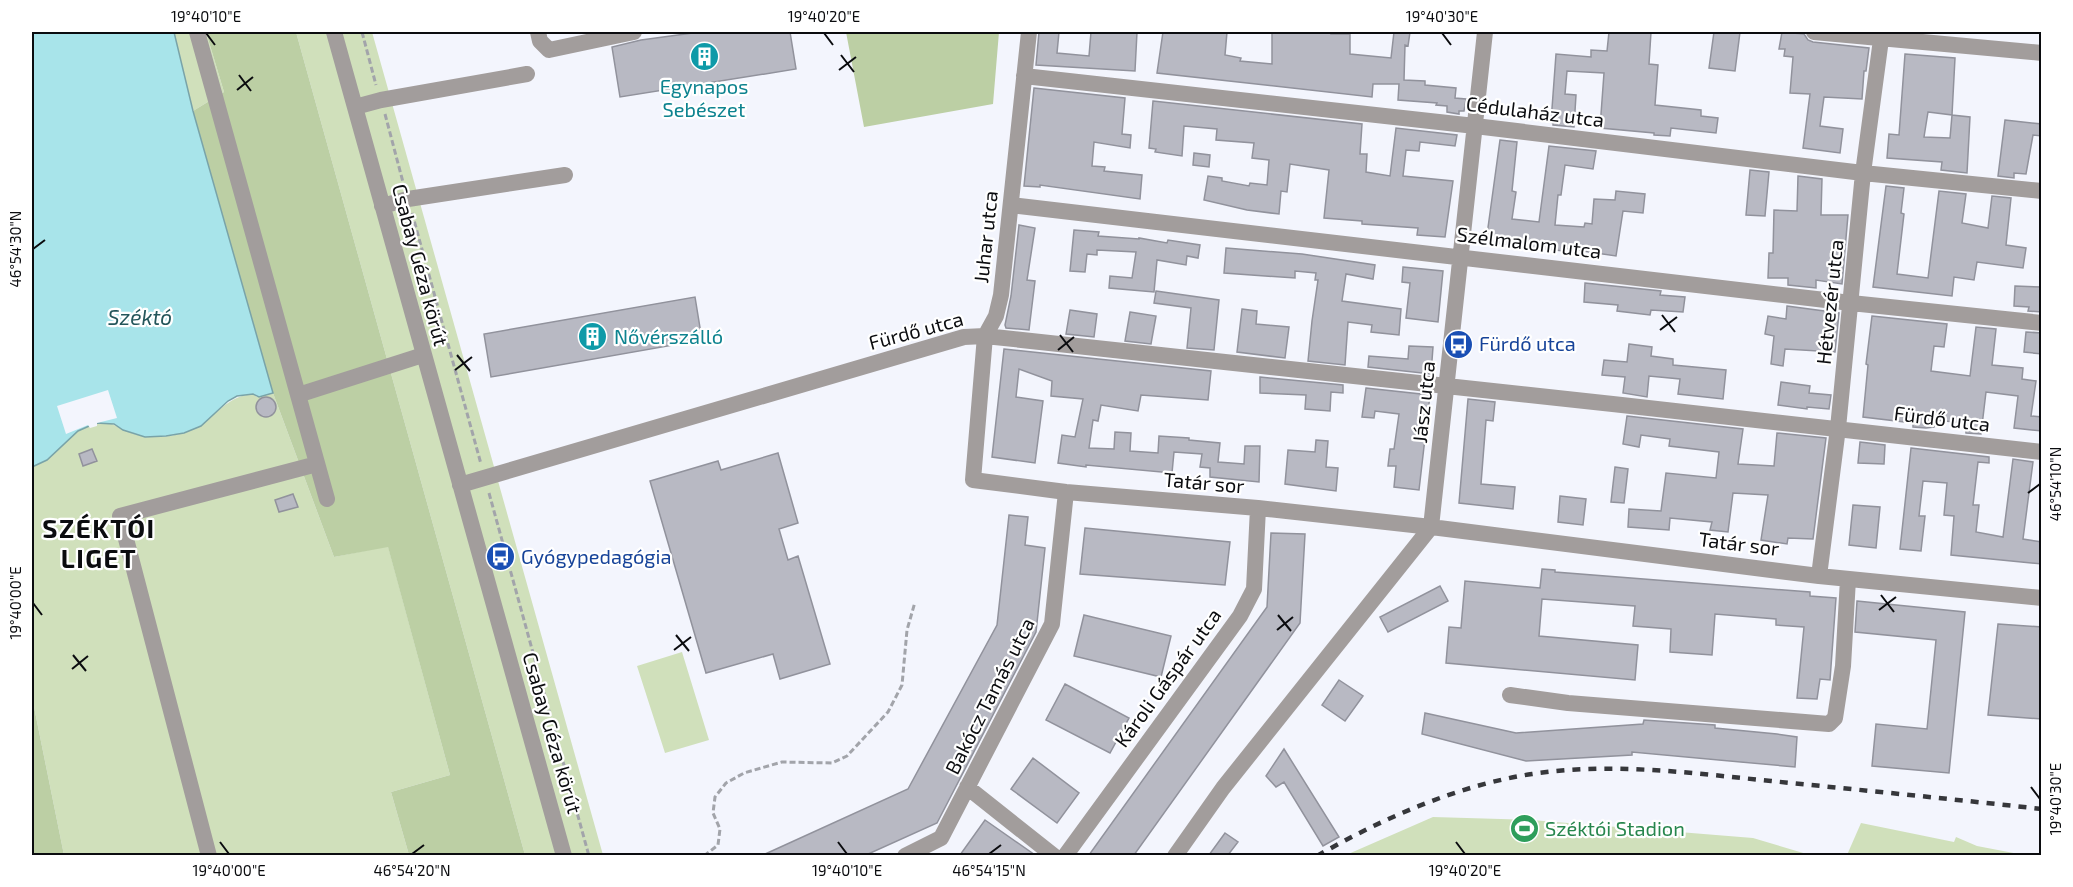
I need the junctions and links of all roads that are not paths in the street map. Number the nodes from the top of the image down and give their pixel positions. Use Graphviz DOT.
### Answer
graph roads {
  1 [pos="196,32"];
  2 [pos="334,32"];
  3 [pos="538,32"];
  4 [pos="634,32"];
  5 [pos="1029,32"];
  6 [pos="1485,32"];
  7 [pos="1814,32"];
  8 [pos="1881,35"];
  9 [pos="2042,53"];
  10 [pos="527,74"];
  11 [pos="1024,76"];
  12 [pos="355,107"];
  13 [pos="1475,126"];
  14 [pos="1863,173"];
  15 [pos="565,175"];
  16 [pos="2042,191"];
  17 [pos="1011,205"];
  18 [pos="382,206"];
  19 [pos="1461,256"];
  20 [pos="1851,303"];
  21 [pos="2042,322"];
  22 [pos="985,336"];
  23 [pos="423,355"];
  24 [pos="1446,387"];
  25 [pos="298,395"];
  26 [pos="1838,428"];
  27 [pos="2042,452"];
  28 [pos="317,464"];
  29 [pos="973,480"];
  30 [pos="460,485"];
  31 [pos="1066,492"];
  32 [pos="327,499"];
  33 [pos="1258,508"];
  34 [pos="1431,527"];
  35 [pos="1819,576"];
  36 [pos="1848,579"];
  37 [pos="2042,598"];
  38 [pos="1510,695"];
  39 [pos="967,787"];
  40 [pos="210,855"];
  41 [pos="564,855"];
  42 [pos="905,855"];
  43 [pos="1054,855"];
  44 [pos="1065,855"];
  45 [pos="1175,855"];
  1 -- 25 [label="street"];
  2 -- 12 [label="street, Csabay Géza körút"];
  3 -- 4 [label="street"];
  5 -- 11 [label="street, Juhar utca"];
  6 -- 13 [label="street, Jász utca"];
  7 -- 8 [label="street"];
  8 -- 9 [label="street"];
  8 -- 14 [label="street, Hétvezér utca"];
  10 -- 12 [label="street"];
  11 -- 13 [label="street, Cédulaház utca"];
  11 -- 17 [label="street, Juhar utca"];
  12 -- 18 [label="street, Csabay Géza körút"];
  13 -- 14 [label="street, Cédulaház utca"];
  13 -- 19 [label="street, Jász utca"];
  14 -- 16 [label="street, Cédulaház utca"];
  14 -- 20 [label="street, Hétvezér utca"];
  15 -- 18 [label="street"];
  17 -- 19 [label="street, Szélmalom utca"];
  17 -- 22 [label="street, Juhar utca"];
  18 -- 23 [label="street, Csabay Géza körút"];
  19 -- 20 [label="street, Szélmalom utca"];
  19 -- 24 [label="street, Jász utca"];
  20 -- 21 [label="street, Szélmalom utca"];
  20 -- 26 [label="street, Hétvezér utca"];
  22 -- 24 [label="street, Fürdő utca"];
  22 -- 29 [label="street, Juhar utca"];
  22 -- 30 [label="street, Fürdő utca"];
  23 -- 25 [label="street"];
  23 -- 30 [label="street, Csabay Géza körút"];
  24 -- 26 [label="street, Fürdő utca"];
  24 -- 34 [label="street, Jász utca"];
  25 -- 28 [label="street"];
  26 -- 27 [label="street, Fürdő utca"];
  26 -- 35 [label="street, Hétvezér utca"];
  28 -- 32 [label="street"];
  28 -- 40 [label="street"];
  29 -- 31 [label="street, Tatár sor"];
  30 -- 41 [label="street, Csabay Géza körút"];
  31 -- 33 [label="street, Tatár sor"];
  31 -- 39 [label="street, Bakócz Tamás utca"];
  33 -- 34 [label="street, Tatár sor"];
  33 -- 44 [label="street, Károli Gáspár utca"];
  34 -- 35 [label="street, Tatár sor"];
  34 -- 45 [label="street"];
  35 -- 36 [label="street, Tatár sor"];
  36 -- 37 [label="street, Tatár sor"];
  36 -- 38 [label="street"];
  39 -- 42 [label="street, Bakócz Tamás utca"];
  39 -- 43 [label="street"];
}
